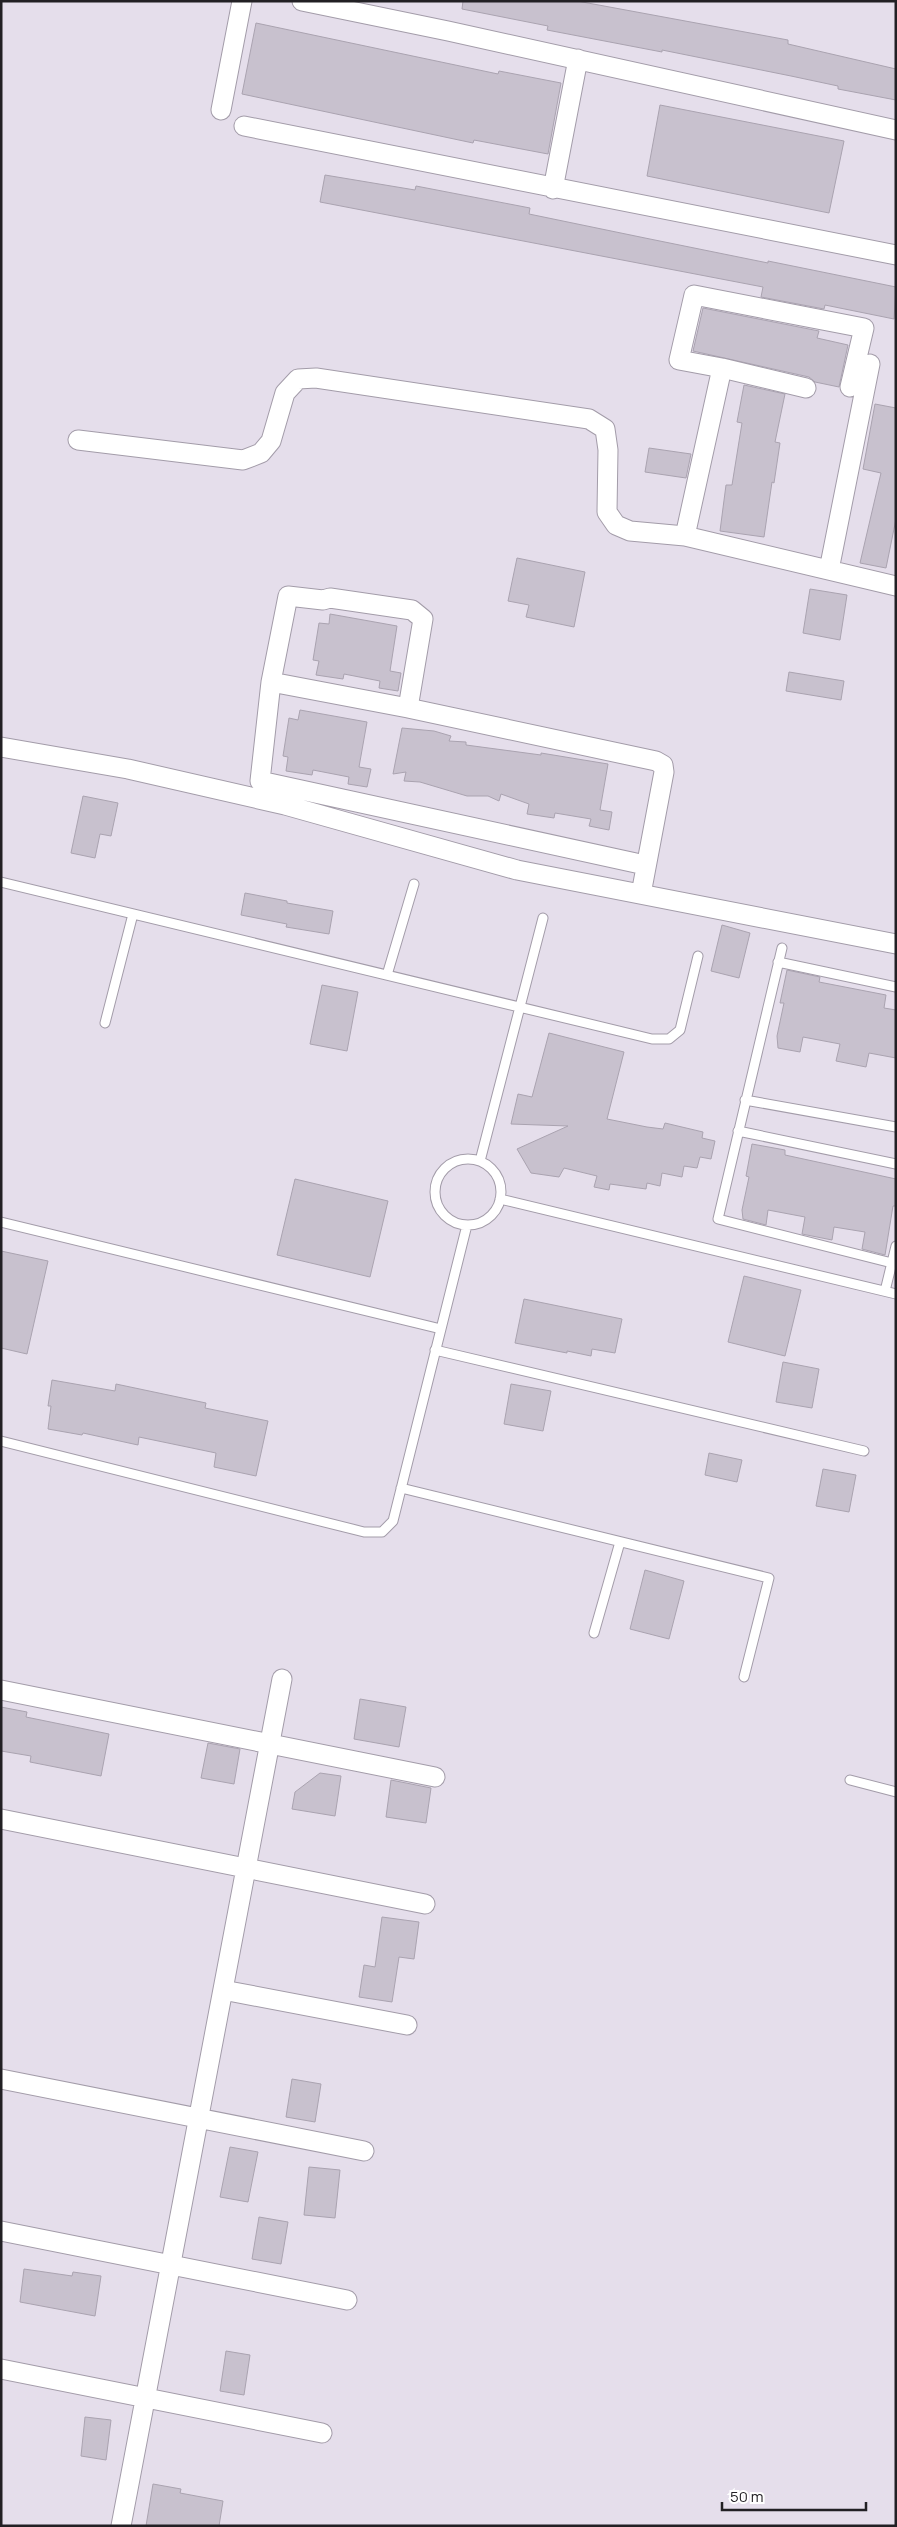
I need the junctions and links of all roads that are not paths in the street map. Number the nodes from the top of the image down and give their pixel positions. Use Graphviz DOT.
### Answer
graph roads {
  1 [pos="242,1"];
  2 [pos="302,1"];
  3 [pos="578,59"];
  4 [pos="221,110"];
  5 [pos="244,126"];
  6 [pos="896,130"];
  7 [pos="553,189"];
  8 [pos="896,256"];
  9 [pos="870,364"];
  10 [pos="722,368"];
  11 [pos="850,387"];
  12 [pos="806,388"];
  13 [pos="78,440"];
  14 [pos="685,536"];
  15 [pos="830,570"];
  16 [pos="896,586"];
  17 [pos="271,682"];
  18 [pos="408,708"];
  19 [pos="1,747"];
  20 [pos="260,781"];
  21 [pos="285,804"];
  22 [pos="646,865"];
  23 [pos="1,882"];
  24 [pos="414,884"];
  25 [pos="640,894"];
  26 [pos="134,914"];
  27 [pos="543,918"];
  28 [pos="896,944"];
  29 [pos="782,948"];
  30 [pos="698,956"];
  31 [pos="778,962"];
  32 [pos="387,975"];
  33 [pos="896,987"];
  34 [pos="519,1007"];
  35 [pos="105,1023"];
  36 [pos="745,1100"];
  37 [pos="896,1127"];
  38 [pos="738,1131"];
  39 [pos="480,1162"];
  40 [pos="896,1164"];
  41 [pos="500,1199"];
  42 [pos="1,1222"];
  43 [pos="467,1225"];
  44 [pos="896,1246"];
  45 [pos="892,1263"];
  46 [pos="885,1291"];
  47 [pos="896,1294"];
  48 [pos="440,1329"];
  49 [pos="435,1350"];
  50 [pos="1,1441"];
  51 [pos="864,1451"];
  52 [pos="401,1488"];
  53 [pos="620,1542"];
  54 [pos="594,1633"];
  55 [pos="744,1676"];
  56 [pos="282,1678"];
  57 [pos="1,1690"];
  58 [pos="270,1744"];
  59 [pos="435,1777"];
  60 [pos="850,1780"];
  61 [pos="896,1792"];
  62 [pos="1,1819"];
  63 [pos="246,1868"];
  64 [pos="425,1904"];
  65 [pos="223,1990"];
  66 [pos="407,2025"];
  67 [pos="1,2079"];
  68 [pos="198,2118"];
  69 [pos="364,2151"];
  70 [pos="1,2231"];
  71 [pos="171,2264"];
  72 [pos="347,2300"];
  73 [pos="1,2369"];
  74 [pos="145,2398"];
  75 [pos="322,2433"];
  76 [pos="121,2526"];
  1 -- 4 [label="street"];
  2 -- 3 [label="street"];
  3 -- 6 [label="street"];
  3 -- 7 [label="street"];
  5 -- 7 [label="street"];
  7 -- 8 [label="street"];
  9 -- 15 [label="street"];
  10 -- 11 [label="street"];
  10 -- 12 [label="street"];
  10 -- 14 [label="street"];
  13 -- 14 [label="street"];
  14 -- 15 [label="street"];
  15 -- 16 [label="street"];
  17 -- 18 [label="street"];
  17 -- 18 [label="street"];
  17 -- 20 [label="street"];
  18 -- 22 [label="street"];
  19 -- 21 [label="street"];
  20 -- 21 [label="street"];
  20 -- 22 [label="street"];
  21 -- 25 [label="street"];
  22 -- 25 [label="street"];
  23 -- 26 [label="lane"];
  24 -- 32 [label="lane"];
  25 -- 28 [label="street"];
  26 -- 32 [label="lane"];
  26 -- 35 [label="lane"];
  27 -- 34 [label="lane"];
  29 -- 31 [label="lane"];
  30 -- 34 [label="lane"];
  31 -- 33 [label="lane"];
  31 -- 36 [label="lane"];
  32 -- 34 [label="lane"];
  34 -- 39 [label="lane"];
  36 -- 37 [label="lane"];
  36 -- 38 [label="lane"];
  38 -- 40 [label="lane"];
  38 -- 45 [label="lane"];
  39 -- 41 [label="lane"];
  39 -- 43 [label="lane"];
  41 -- 43 [label="lane"];
  41 -- 46 [label="lane"];
  42 -- 48 [label="lane"];
  43 -- 48 [label="lane"];
  44 -- 45 [label="lane"];
  45 -- 46 [label="lane"];
  46 -- 47 [label="lane"];
  48 -- 49 [label="lane"];
  49 -- 51 [label="lane"];
  49 -- 52 [label="lane"];
  50 -- 52 [label="lane"];
  52 -- 53 [label="lane"];
  53 -- 54 [label="lane"];
  53 -- 55 [label="lane"];
  56 -- 58 [label="street"];
  57 -- 58 [label="street"];
  58 -- 59 [label="street"];
  58 -- 63 [label="street"];
  60 -- 61 [label="lane"];
  62 -- 63 [label="street"];
  63 -- 64 [label="street"];
  63 -- 65 [label="street"];
  65 -- 66 [label="street"];
  65 -- 68 [label="street"];
  67 -- 68 [label="street"];
  68 -- 69 [label="street"];
  68 -- 71 [label="street"];
  70 -- 71 [label="street"];
  71 -- 72 [label="street"];
  71 -- 74 [label="street"];
  73 -- 74 [label="street"];
  74 -- 75 [label="street"];
  74 -- 76 [label="street"];
}
